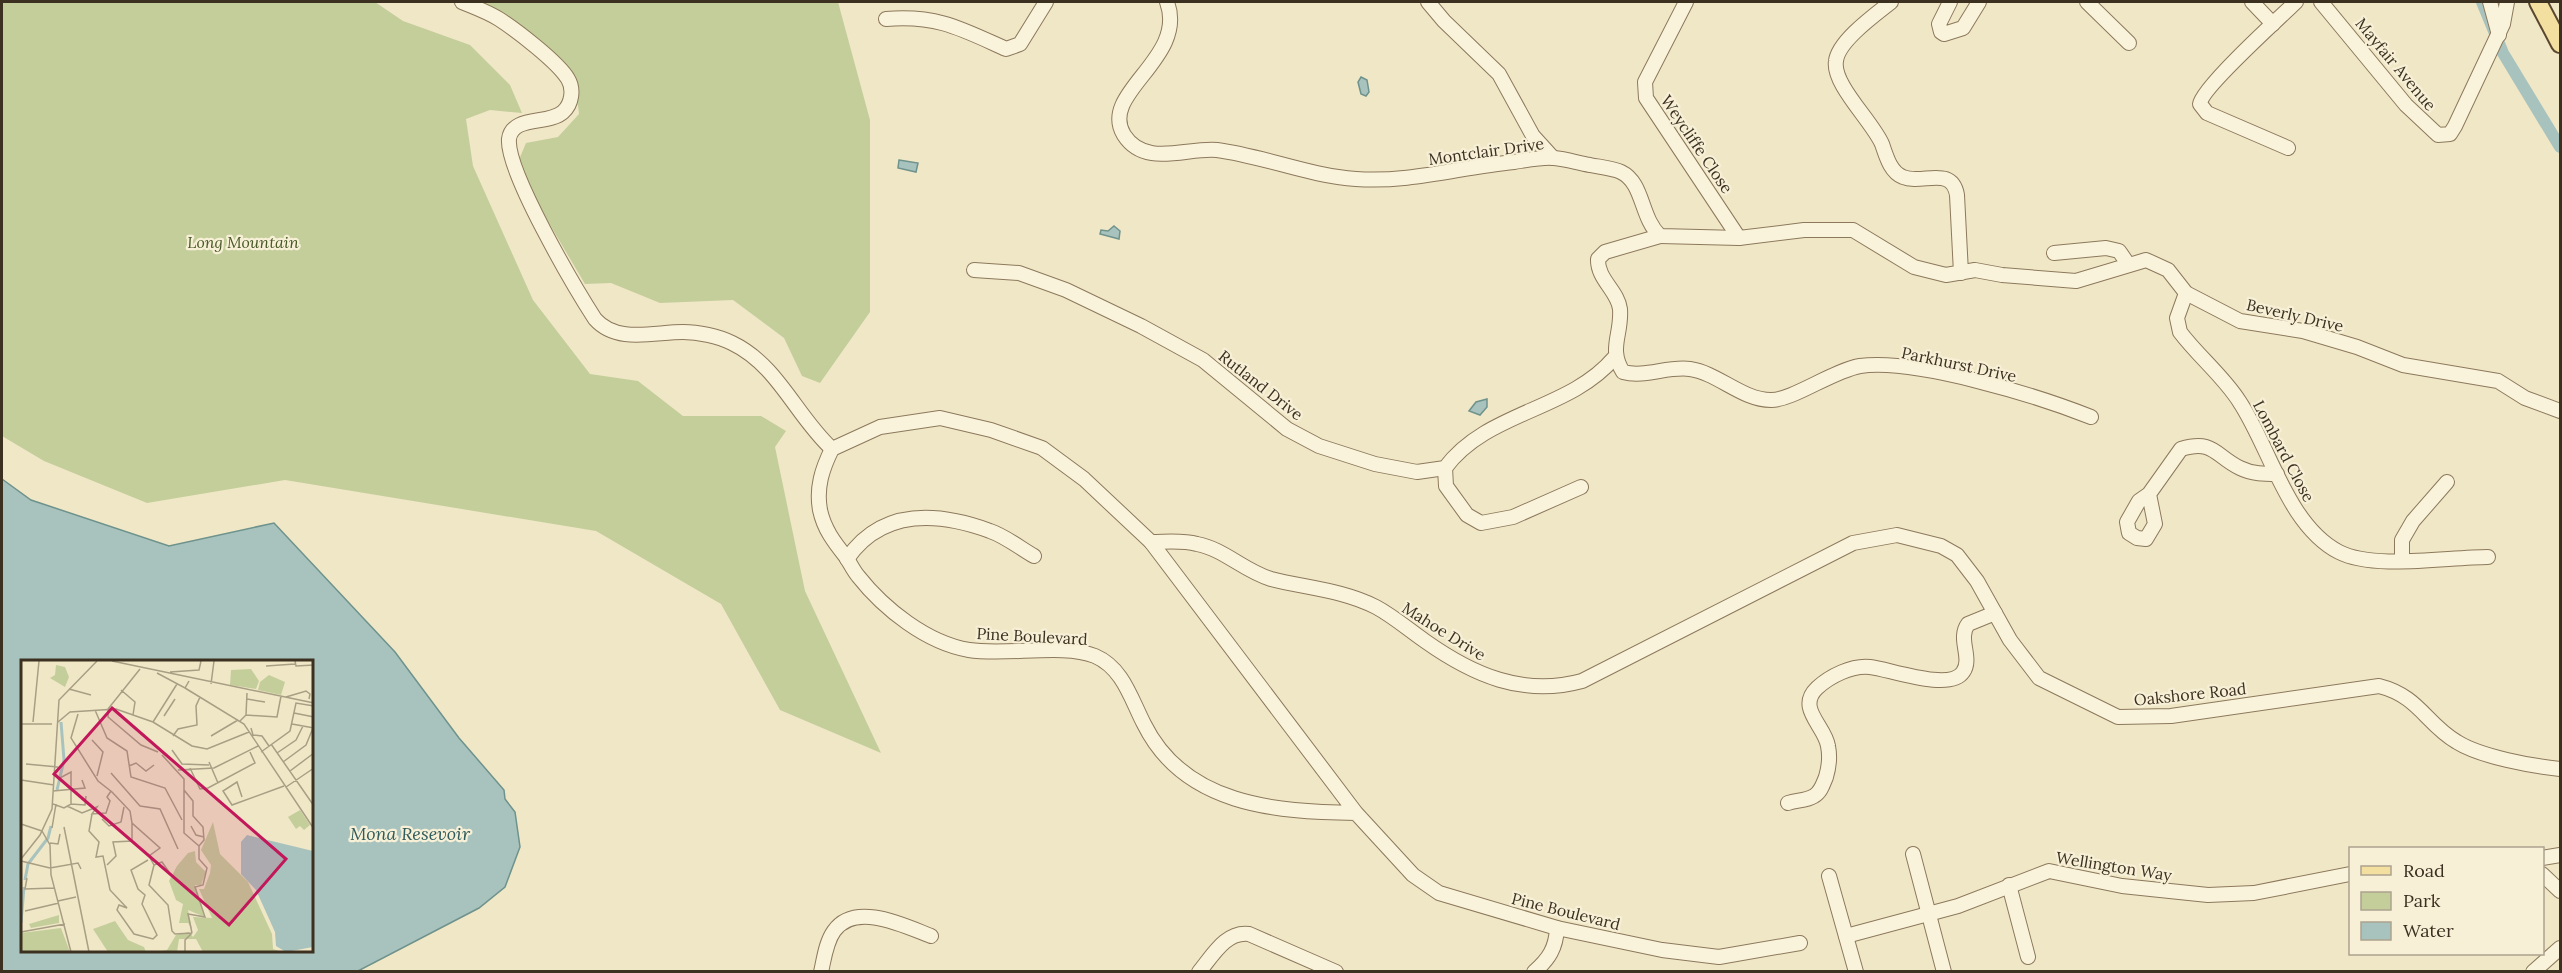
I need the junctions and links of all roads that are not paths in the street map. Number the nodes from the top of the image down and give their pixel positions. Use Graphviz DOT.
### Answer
graph roads {
  1 [pos="462,2"];
  2 [pos="1046,2"];
  3 [pos="1167,2"];
  4 [pos="1428,2"];
  5 [pos="1686,2"];
  6 [pos="1891,2"];
  7 [pos="1950,2"];
  8 [pos="1979,2"];
  9 [pos="2087,2"];
  10 [pos="2252,2"];
  11 [pos="2296,2"];
  12 [pos="2321,2"];
  13 [pos="2490,2"];
  14 [pos="2507,2"];
  15 [pos="2538,2"];
  16 [pos="885,19"];
  17 [pos="2273,24"];
  18 [pos="2499,35"];
  19 [pos="2129,43"];
  20 [pos="2560,44"];
  21 [pos="2288,148"];
  22 [pos="1553,158"];
  23 [pos="1660,236"];
  24 [pos="1739,237"];
  25 [pos="2054,253"];
  26 [pos="2128,264"];
  27 [pos="974,270"];
  28 [pos="1961,273"];
  29 [pos="2186,293"];
  30 [pos="1614,358"];
  31 [pos="2560,411"];
  32 [pos="2091,417"];
  33 [pos="832,449"];
  34 [pos="1444,468"];
  35 [pos="2277,474"];
  36 [pos="2447,482"];
  37 [pos="1581,487"];
  38 [pos="2149,494"];
  39 [pos="1151,542"];
  40 [pos="1034,556"];
  41 [pos="2488,557"];
  42 [pos="848,559"];
  43 [pos="2402,560"];
  44 [pos="1747,597"];
  45 [pos="1995,613"];
  46 [pos="2560,769"];
  47 [pos="1788,803"];
  48 [pos="1356,813"];
  49 [pos="1912,854"];
  50 [pos="2560,855"];
  51 [pos="2544,858"];
  52 [pos="2349,874"];
  53 [pos="1829,876"];
  54 [pos="2544,876"];
  55 [pos="2009,885"];
  56 [pos="2560,891"];
  57 [pos="1928,914"];
  58 [pos="1557,928"];
  59 [pos="931,936"];
  60 [pos="1846,936"];
  61 [pos="1800,943"];
  62 [pos="2560,948"];
  63 [pos="2028,957"];
  64 [pos="820,972"];
  65 [pos="1199,972"];
  66 [pos="1336,972"];
  67 [pos="1534,972"];
  68 [pos="1856,972"];
  69 [pos="1944,972"];
  70 [pos="2533,972"];
  1 -- 33 [label="street"];
  2 -- 16 [label="street"];
  3 -- 22 [label="street, Montclair Drive"];
  4 -- 22 [label="street"];
  5 -- 24 [label="street, Weycliffe Close"];
  6 -- 28 [label="street"];
  7 -- 8 [label="street"];
  9 -- 19 [label="street"];
  10 -- 17 [label="street"];
  11 -- 17 [label="street"];
  12 -- 18 [label="street, Mayfair Avenue"];
  13 -- 18 [label="street"];
  14 -- 18 [label="street, Mayfair Avenue"];
  15 -- 20 [label="main road"];
  17 -- 21 [label="street"];
  22 -- 23 [label="street, Montclair Drive"];
  23 -- 24 [label="street"];
  23 -- 30 [label="street"];
  24 -- 28 [label="street"];
  25 -- 26 [label="street"];
  26 -- 28 [label="street, Beverly Drive"];
  26 -- 29 [label="street, Beverly Drive"];
  27 -- 34 [label="street, Rutland Drive"];
  29 -- 31 [label="street, Beverly Drive"];
  29 -- 35 [label="street, Lombard Close"];
  30 -- 32 [label="street, Parkhurst Drive"];
  30 -- 34 [label="street"];
  33 -- 39 [label="street, Pine Boulevard"];
  33 -- 42 [label="street, Pine Boulevard"];
  34 -- 37 [label="street"];
  35 -- 38 [label="street"];
  35 -- 43 [label="street, Lombard Close"];
  36 -- 43 [label="street"];
  39 -- 44 [label="street, Mahoe Drive"];
  39 -- 48 [label="street, Pine Boulevard"];
  40 -- 42 [label="street"];
  41 -- 43 [label="street, Lombard Close"];
  42 -- 48 [label="street, Pine Boulevard"];
  44 -- 45 [label="street, Oakshore Road"];
  45 -- 46 [label="street, Oakshore Road"];
  45 -- 47 [label="street"];
  48 -- 58 [label="street, Pine Boulevard"];
  49 -- 57 [label="street"];
  50 -- 51 [label="street"];
  52 -- 55 [label="street, Wellington Way"];
  53 -- 60 [label="street"];
  54 -- 56 [label="street"];
  55 -- 57 [label="street, Wellington Way"];
  55 -- 63 [label="street"];
  57 -- 60 [label="street, Wellington Way"];
  57 -- 69 [label="street"];
  58 -- 61 [label="street, Pine Boulevard"];
  58 -- 67 [label="street"];
  59 -- 64 [label="street"];
  60 -- 68 [label="street"];
  62 -- 70 [label="street"];
  65 -- 66 [label="street"];
}
